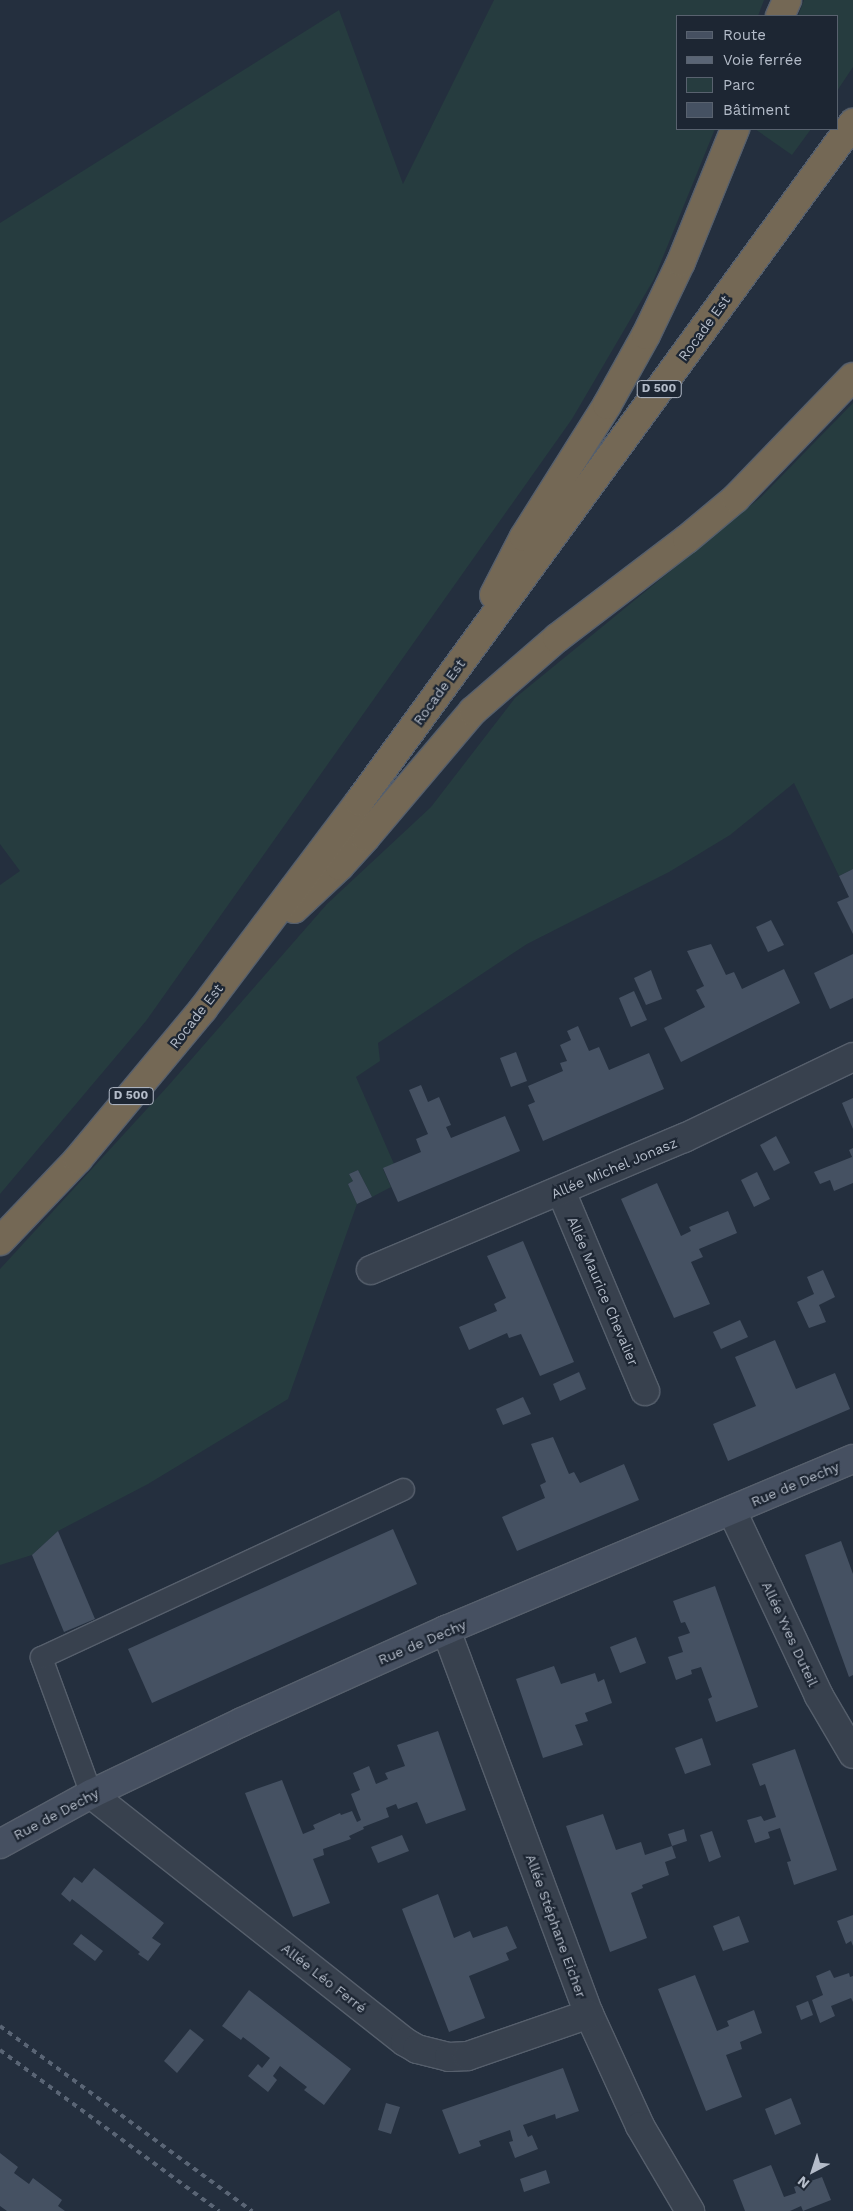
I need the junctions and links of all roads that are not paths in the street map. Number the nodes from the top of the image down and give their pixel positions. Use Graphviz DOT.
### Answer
graph roads {
  1 [pos="787,0"];
  2 [pos="780,15"];
  3 [pos="853,122"];
  4 [pos="735,130"];
  5 [pos="853,377"];
  6 [pos="465,656"];
  7 [pos="252,944"];
  8 [pos="853,1057"];
  9 [pos="561,1191"];
  10 [pos="0,1241"];
  11 [pos="371,1270"];
  12 [pos="645,1391"];
  13 [pos="853,1459"];
  14 [pos="403,1488"];
  15 [pos="732,1511"];
  16 [pos="446,1630"];
  17 [pos="853,1754"];
  18 [pos="91,1794"];
  19 [pos="0,1844"];
  20 [pos="589,2014"];
  21 [pos="690,2211"];
  1 -- 2 [label="highway"];
  3 -- 6 [label="highway, Rocade Est / D 500"];
  4 -- 6 [label="highway"];
  5 -- 7 [label="highway"];
  6 -- 7 [label="highway, Rocade Est / D 500"];
  7 -- 10 [label="highway, Rocade Est / D 500"];
  8 -- 9 [label="street, Allée Michel Jonasz"];
  9 -- 11 [label="street, Allée Michel Jonasz"];
  9 -- 12 [label="street, Allée Maurice Chevalier"];
  13 -- 15 [label="street, Rue de Dechy"];
  14 -- 18 [label="lane"];
  15 -- 16 [label="street, Rue de Dechy"];
  15 -- 17 [label="street, Allée Yves Duteil"];
  16 -- 18 [label="street, Rue de Dechy"];
  16 -- 20 [label="street, Allée Stéphane Eicher"];
  18 -- 19 [label="street, Rue de Dechy"];
  18 -- 20 [label="street, Allée Léo Ferré"];
  20 -- 21 [label="street, Allée Stéphane Eicher"];
}
